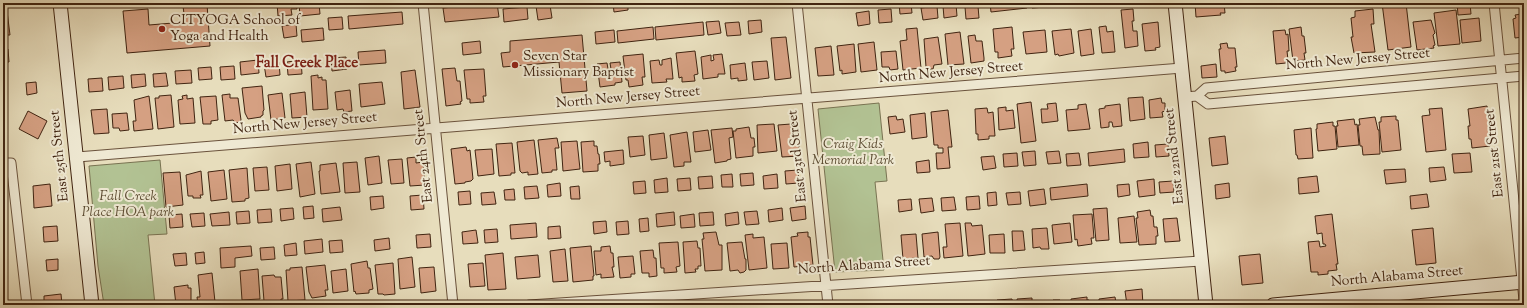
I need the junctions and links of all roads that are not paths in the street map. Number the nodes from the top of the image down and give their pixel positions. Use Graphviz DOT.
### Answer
graph roads {
  1 [pos="60,3"];
  2 [pos="423,3"];
  3 [pos="797,3"];
  4 [pos="1175,3"];
  5 [pos="1494,3"];
  6 [pos="1524,58"];
  7 [pos="1500,61"];
  8 [pos="1182,68"];
  9 [pos="1524,76"];
  10 [pos="1501,78"];
  11 [pos="1191,96"];
  12 [pos="806,98"];
  13 [pos="435,128"];
  14 [pos="76,157"];
  15 [pos="7,163"];
  16 [pos="1201,261"];
  17 [pos="1523,282"];
  18 [pos="826,285"];
  19 [pos="1524,300"];
  20 [pos="27,305"];
  21 [pos="92,305"];
  22 [pos="453,305"];
  23 [pos="529,305"];
  24 [pos="828,305"];
  25 [pos="1206,305"];
  26 [pos="1272,305"];
  1 -- 14 [label="main road, East 25th Street"];
  2 -- 13 [label="street, East 24th Street"];
  3 -- 12 [label="street, East 23rd Street"];
  4 -- 8 [label="main road, East 22nd Street"];
  5 -- 7 [label="street, East 21st Street"];
  6 -- 7 [label="street, North New Jersey Street"];
  7 -- 10 [label="street, East 21st Street"];
  7 -- 11 [label="street, North New Jersey Street"];
  8 -- 11 [label="main road, East 22nd Street"];
  8 -- 12 [label="street, North New Jersey Street"];
  9 -- 10 [label="street"];
  10 -- 11 [label="street"];
  10 -- 17 [label="street, East 21st Street"];
  11 -- 16 [label="main road, East 22nd Street"];
  12 -- 13 [label="street, North New Jersey Street"];
  12 -- 18 [label="street, East 23rd Street"];
  13 -- 14 [label="street, North New Jersey Street"];
  13 -- 22 [label="street, East 24th Street"];
  14 -- 21 [label="main road, East 25th Street"];
  15 -- 20 [label="street"];
  16 -- 18 [label="street, North Alabama Street"];
  16 -- 25 [label="main road, East 22nd Street"];
  17 -- 19 [label="street, East 21st Street"];
  17 -- 26 [label="main road, North Alabama Street"];
  18 -- 23 [label="street, North Alabama Street"];
  18 -- 24 [label="street, East 23rd Street"];
}
